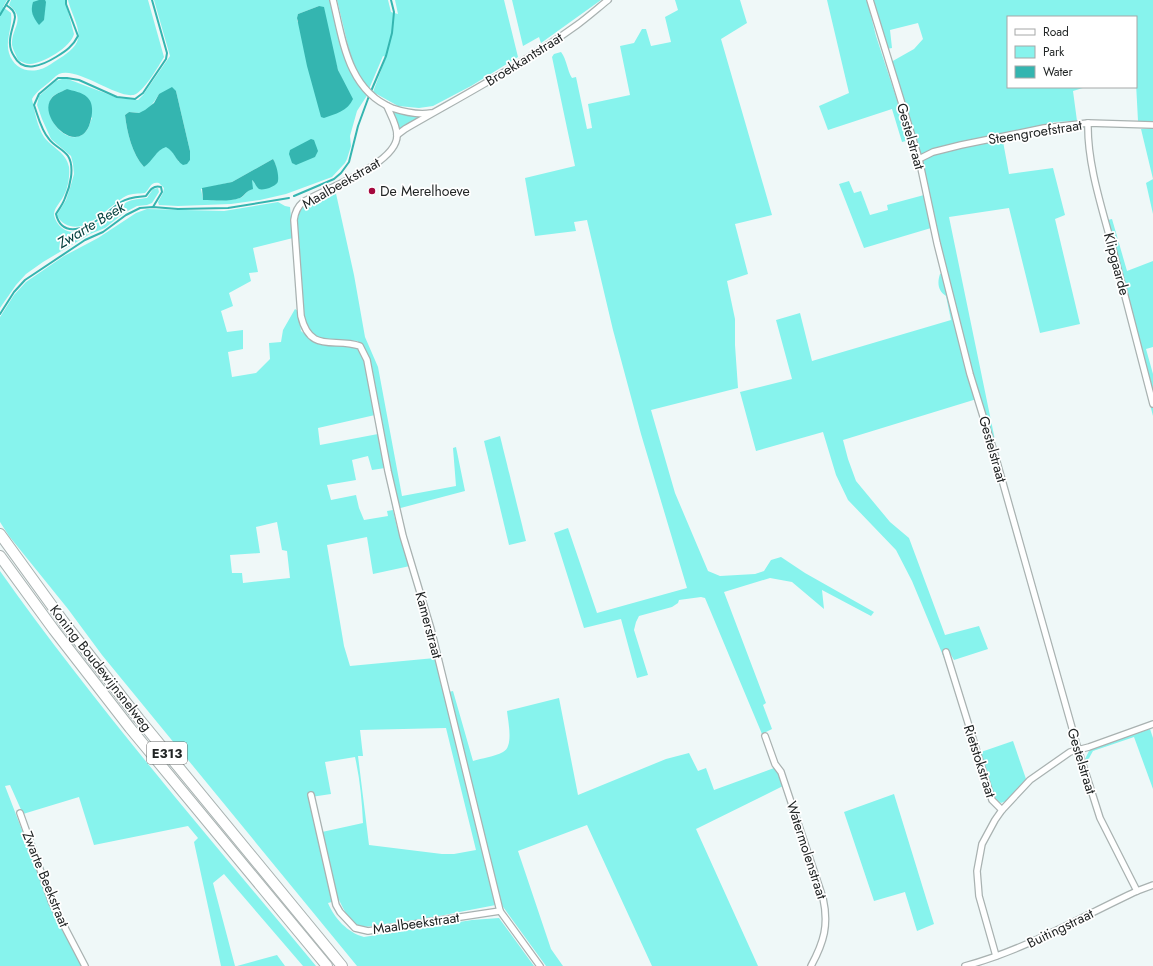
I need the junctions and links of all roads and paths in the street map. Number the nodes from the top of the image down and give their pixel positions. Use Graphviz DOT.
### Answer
graph roads {
  1 [pos="333,0"];
  2 [pos="608,0"];
  3 [pos="870,0"];
  4 [pos="387,106"];
  5 [pos="435,112"];
  6 [pos="1088,123"];
  7 [pos="1153,125"];
  8 [pos="397,135"];
  9 [pos="919,158"];
  10 [pos="301,316"];
  11 [pos="1153,404"];
  12 [pos="0,534"];
  13 [pos="0,556"];
  14 [pos="946,652"];
  15 [pos="1153,724"];
  16 [pos="765,736"];
  17 [pos="1078,749"];
  18 [pos="311,795"];
  19 [pos="1002,810"];
  20 [pos="20,813"];
  21 [pos="1153,885"];
  22 [pos="1137,891"];
  23 [pos="500,910"];
  24 [pos="996,956"];
  25 [pos="988,960"];
  26 [pos="85,966"];
  27 [pos="327,966"];
  28 [pos="342,966"];
  29 [pos="540,966"];
  30 [pos="811,966"];
  31 [pos="965,966"];
  32 [pos="990,966"];
  1 -- 4 [label="street"];
  2 -- 5 [label="street, Broekkantstraat"];
  3 -- 9 [label="street, Gestelstraat"];
  4 -- 5 [label="street, Broekkantstraat"];
  4 -- 8 [label="street"];
  5 -- 8 [label="street, Broekkantstraat"];
  6 -- 7 [label="street, Steengroefstraat"];
  6 -- 9 [label="street, Steengroefstraat"];
  6 -- 11 [label="street, Klipgaarde"];
  8 -- 10 [label="street, Maalbeekstraat"];
  9 -- 17 [label="street, Gestelstraat"];
  10 -- 23 [label="street, Kamerstraat"];
  12 -- 28 [label="highway, Koning Boudewijnsnelweg / E313"];
  13 -- 27 [label="highway, Koning Boudewijnsnelweg / E313"];
  14 -- 19 [label="street, Rietstokstraat"];
  15 -- 17 [label="street"];
  16 -- 30 [label="street, Watermolenstraat"];
  17 -- 19 [label="street"];
  17 -- 22 [label="street, Gestelstraat"];
  18 -- 23 [label="street, Maalbeekstraat"];
  19 -- 24 [label="street, Rietstokstraat"];
  20 -- 26 [label="street, Zwarte Beekstraat"];
  21 -- 22 [label="street, Buitingstraat"];
  22 -- 24 [label="street, Buitingstraat"];
  23 -- 29 [label="street, Kamerstraat"];
  24 -- 25 [label="street, Buitingstraat"];
  25 -- 31 [label="street, Buitingstraat"];
  25 -- 32 [label="street"];
}
